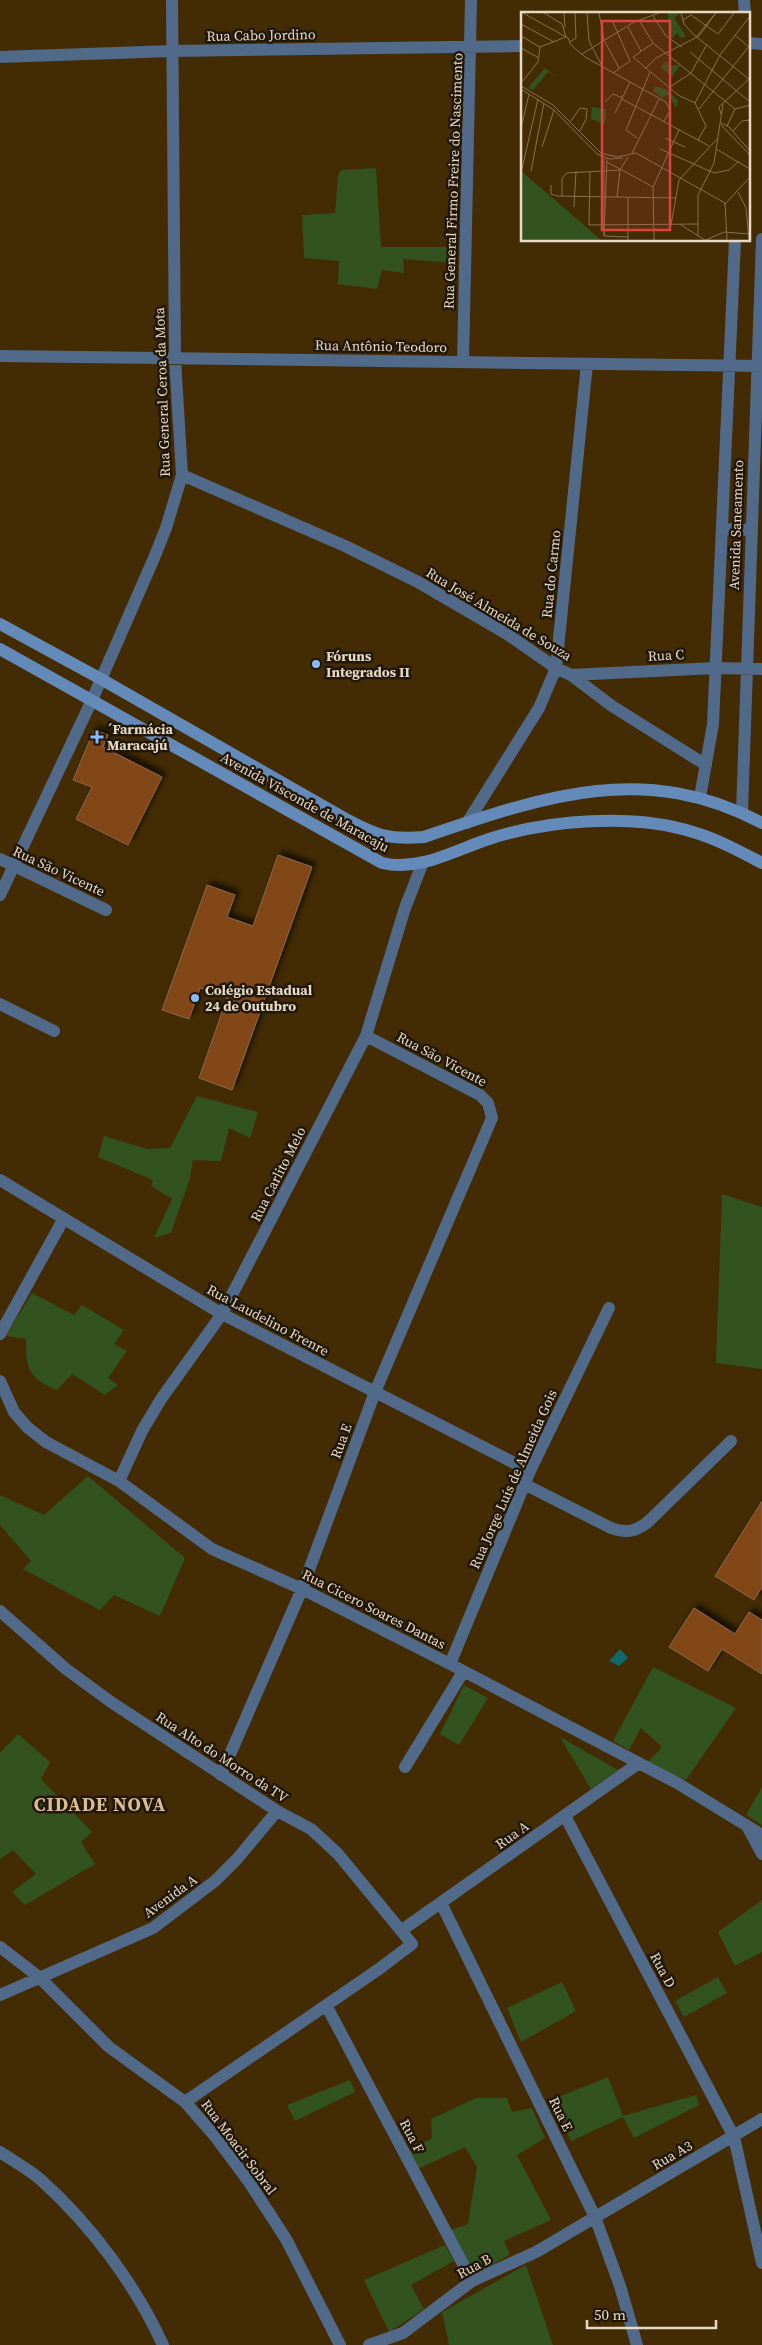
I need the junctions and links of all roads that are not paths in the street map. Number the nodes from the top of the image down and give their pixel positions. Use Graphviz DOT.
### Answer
graph roads {
  1 [pos="172,0"];
  2 [pos="471,0"];
  3 [pos="521,46"];
  4 [pos="471,47"];
  5 [pos="172,51"];
  6 [pos="0,57"];
  7 [pos="762,238"];
  8 [pos="735,241"];
  9 [pos="0,356"];
  10 [pos="175,359"];
  11 [pos="463,362"];
  12 [pos="588,364"];
  13 [pos="729,366"];
  14 [pos="760,366"];
  15 [pos="182,475"];
  16 [pos="723,529"];
  17 [pos="750,530"];
  18 [pos="0,624"];
  19 [pos="0,649"];
  20 [pos="556,668"];
  21 [pos="715,668"];
  22 [pos="747,669"];
  23 [pos="762,669"];
  24 [pos="571,675"];
  25 [pos="101,679"];
  26 [pos="92,700"];
  27 [pos="706,765"];
  28 [pos="700,797"];
  29 [pos="742,812"];
  30 [pos="467,823"];
  31 [pos="762,823"];
  32 [pos="0,860"];
  33 [pos="423,862"];
  34 [pos="762,863"];
  35 [pos="13,865"];
  36 [pos="0,895"];
  37 [pos="106,910"];
  38 [pos="0,1004"];
  39 [pos="54,1031"];
  40 [pos="366,1036"];
  41 [pos="492,1118"];
  42 [pos="0,1180"];
  43 [pos="63,1220"];
  44 [pos="609,1308"];
  45 [pos="222,1314"];
  46 [pos="0,1334"];
  47 [pos="0,1381"];
  48 [pos="375,1392"];
  49 [pos="731,1440"];
  50 [pos="530,1471"];
  51 [pos="119,1481"];
  52 [pos="524,1484"];
  53 [pos="302,1589"];
  54 [pos="0,1611"];
  55 [pos="450,1664"];
  56 [pos="463,1672"];
  57 [pos="639,1763"];
  58 [pos="405,1767"];
  59 [pos="221,1774"];
  60 [pos="277,1811"];
  61 [pos="565,1816"];
  62 [pos="747,1826"];
  63 [pos="762,1835"];
  64 [pos="762,1854"];
  65 [pos="441,1903"];
  66 [pos="402,1930"];
  67 [pos="0,1948"];
  68 [pos="39,1977"];
  69 [pos="0,1995"];
  70 [pos="326,2005"];
  71 [pos="185,2102"];
  72 [pos="762,2119"];
  73 [pos="734,2137"];
  74 [pos="0,2152"];
  75 [pos="595,2217"];
  76 [pos="762,2263"];
  77 [pos="472,2281"];
  78 [pos="163,2345"];
  79 [pos="340,2345"];
  80 [pos="369,2345"];
  81 [pos="637,2345"];
  1 -- 5 [label="street, Rua General Ceroa da Mota"];
  2 -- 4 [label="street, Rua General Firmo Freire do Nascimento"];
  3 -- 4 [label="street, Rua Cabo Jordino"];
  4 -- 5 [label="street, Rua Cabo Jordino"];
  4 -- 11 [label="street, Rua General Firmo Freire do Nascimento"];
  5 -- 6 [label="street, Rua Cabo Jordino"];
  5 -- 10 [label="street, Rua General Ceroa da Mota"];
  7 -- 14 [label="street, Avenida Saneamento"];
  8 -- 13 [label="street, Avenida Saneamento"];
  9 -- 10 [label="street, Rua Antônio Teodoro"];
  10 -- 11 [label="street, Rua Antônio Teodoro"];
  10 -- 15 [label="street, Rua General Ceroa da Mota"];
  11 -- 12 [label="street, Rua Antônio Teodoro"];
  12 -- 13 [label="street, Rua Antônio Teodoro"];
  12 -- 20 [label="street, Rua do Carmo"];
  13 -- 14 [label="street, Rua Antônio Teodoro"];
  13 -- 16 [label="street, Avenida Saneamento"];
  14 -- 17 [label="street, Avenida Saneamento"];
  15 -- 20 [label="street, Rua José Almeida de Souza"];
  15 -- 25 [label="street, Rua General Ceroa da Mota"];
  16 -- 17 [label="street"];
  16 -- 21 [label="street, Avenida Saneamento"];
  17 -- 22 [label="street, Avenida Saneamento"];
  18 -- 25 [label="main road, Avenida Visconde de Maracaju"];
  19 -- 26 [label="main road, Avenida Visconde de Maracaju"];
  20 -- 24 [label="street, Rua José Almeida de Souza"];
  20 -- 30 [label="street, Rua do Carmo"];
  21 -- 22 [label="street, Rua C"];
  21 -- 24 [label="street, Rua C"];
  21 -- 27 [label="street, Avenida Saneamento"];
  22 -- 23 [label="street, Rua C"];
  22 -- 29 [label="street, Avenida Saneamento"];
  24 -- 27 [label="street, Rua José Almeida de Souza"];
  25 -- 26 [label="street, Rua General Ceroa da Mota"];
  25 -- 30 [label="main road, Avenida Visconde de Maracaju"];
  26 -- 33 [label="main road, Avenida Visconde de Maracaju"];
  26 -- 35 [label="street, Rua General Ceroa da Mota"];
  27 -- 28 [label="street, Avenida Saneamento"];
  28 -- 29 [label="main road, Avenida Visconde de Maracaju"];
  28 -- 30 [label="main road, Avenida Visconde de Maracaju"];
  29 -- 31 [label="main road, Avenida Visconde de Maracaju"];
  32 -- 35 [label="street, Rua São Vicente"];
  33 -- 34 [label="main road, Avenida Visconde de Maracaju"];
  33 -- 40 [label="street, Rua Carlito Melo"];
  35 -- 36 [label="street, Rua General Ceroa da Mota"];
  35 -- 37 [label="street, Rua São Vicente"];
  38 -- 39 [label="street"];
  40 -- 41 [label="street, Rua São Vicente"];
  40 -- 45 [label="street, Rua Carlito Melo"];
  41 -- 48 [label="street, Rua E"];
  42 -- 43 [label="street, Rua Laudelino Frenre"];
  43 -- 45 [label="street, Rua Laudelino Frenre"];
  43 -- 46 [label="street"];
  44 -- 50 [label="street, Rua Jorge Luís de Almeida Gois"];
  45 -- 48 [label="street, Rua Laudelino Frenre"];
  45 -- 51 [label="street, Rua Carlito Melo"];
  47 -- 51 [label="street, Rua Cicero Soares Dantas"];
  48 -- 50 [label="street, Rua Laudelino Frenre"];
  48 -- 53 [label="street, Rua E"];
  49 -- 52 [label="street"];
  50 -- 52 [label="street, Rua Jorge Luís de Almeida Gois"];
  51 -- 53 [label="street, Rua Cicero Soares Dantas"];
  52 -- 55 [label="street, Rua Jorge Luís de Almeida Gois"];
  53 -- 55 [label="street, Rua Cicero Soares Dantas"];
  53 -- 59 [label="street, Rua E"];
  54 -- 59 [label="street, Rua Alto do Morro da TV"];
  55 -- 56 [label="street, Rua Cicero Soares Dantas"];
  56 -- 57 [label="street, Rua Cicero Soares Dantas"];
  56 -- 58 [label="street"];
  57 -- 61 [label="street, Rua A"];
  57 -- 62 [label="street, Rua Cicero Soares Dantas"];
  59 -- 60 [label="street, Rua Alto do Morro da TV"];
  60 -- 66 [label="street, Rua Alto do Morro da TV"];
  60 -- 68 [label="street, Avenida A"];
  61 -- 65 [label="street, Rua A"];
  61 -- 73 [label="street, Rua D"];
  62 -- 63 [label="street, Rua Cicero Soares Dantas"];
  62 -- 64 [label="street"];
  65 -- 66 [label="street, Rua A"];
  65 -- 75 [label="street, Rua E"];
  66 -- 70 [label="street, Rua Alto do Morro da TV"];
  67 -- 68 [label="street, Rua Moacir Sobral"];
  68 -- 69 [label="street, Avenida A"];
  68 -- 71 [label="street, Rua Moacir Sobral"];
  70 -- 71 [label="street"];
  70 -- 77 [label="street, Rua F"];
  71 -- 79 [label="street, Rua Moacir Sobral"];
  72 -- 73 [label="street, Rua A3"];
  73 -- 75 [label="street, Rua A3"];
  73 -- 76 [label="street"];
  74 -- 78 [label="street"];
  75 -- 77 [label="street, Rua B"];
  75 -- 81 [label="street, Rua E"];
  77 -- 80 [label="street, Rua B"];
}
